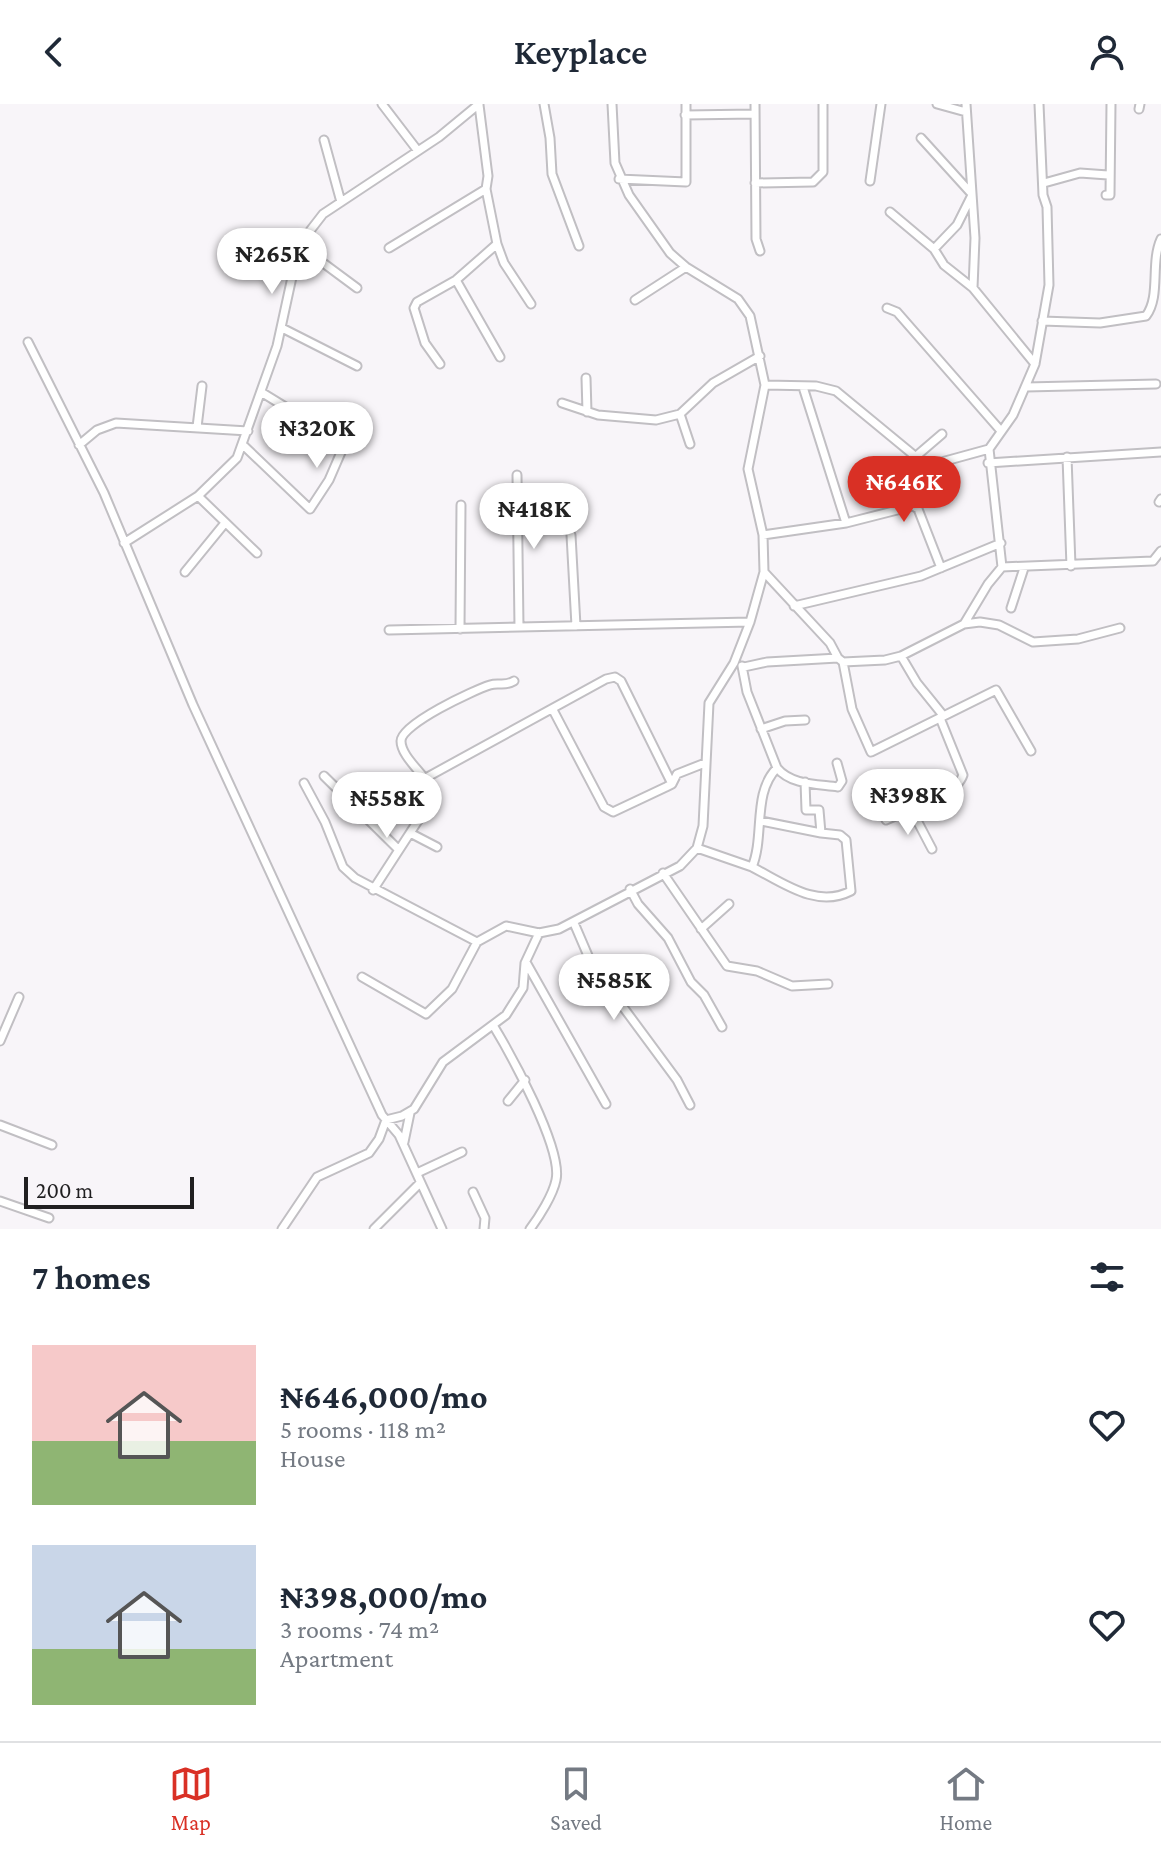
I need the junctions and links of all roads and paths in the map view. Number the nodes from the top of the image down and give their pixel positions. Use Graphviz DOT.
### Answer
graph roads {
  1 [pos="382,104"];
  2 [pos="479,104"];
  3 [pos="544,104"];
  4 [pos="612,104"];
  5 [pos="686,104"];
  6 [pos="755,104"];
  7 [pos="823,104"];
  8 [pos="881,104"];
  9 [pos="937,104"];
  10 [pos="1039,104"];
  11 [pos="1111,104"];
  12 [pos="966,108"];
  13 [pos="755,114"];
  14 [pos="685,115"];
  15 [pos="921,138"];
  16 [pos="324,140"];
  17 [pos="418,151"];
  18 [pos="1108,175"];
  19 [pos="619,179"];
  20 [pos="870,181"];
  21 [pos="755,183"];
  22 [pos="1044,183"];
  23 [pos="486,189"];
  24 [pos="971,195"];
  25 [pos="1106,195"];
  26 [pos="341,202"];
  27 [pos="890,212"];
  28 [pos="1161,239"];
  29 [pos="497,244"];
  30 [pos="299,245"];
  31 [pos="579,246"];
  32 [pos="389,248"];
  33 [pos="934,249"];
  34 [pos="760,251"];
  35 [pos="686,267"];
  36 [pos="456,280"];
  37 [pos="357,288"];
  38 [pos="973,288"];
  39 [pos="635,300"];
  40 [pos="531,304"];
  41 [pos="887,308"];
  42 [pos="1042,321"];
  43 [pos="282,328"];
  44 [pos="28,342"];
  45 [pos="760,356"];
  46 [pos="500,357"];
  47 [pos="440,364"];
  48 [pos="1035,364"];
  49 [pos="357,366"];
  50 [pos="586,378"];
  51 [pos="1156,384"];
  52 [pos="765,385"];
  53 [pos="202,386"];
  54 [pos="803,387"];
  55 [pos="1026,387"];
  56 [pos="261,392"];
  57 [pos="562,403"];
  58 [pos="587,412"];
  59 [pos="680,414"];
  60 [pos="197,427"];
  61 [pos="248,431"];
  62 [pos="1001,431"];
  63 [pos="942,434"];
  64 [pos="336,438"];
  65 [pos="345,443"];
  66 [pos="690,444"];
  67 [pos="79,445"];
  68 [pos="243,445"];
  69 [pos="989,449"];
  70 [pos="1161,452"];
  71 [pos="1067,457"];
  72 [pos="914,458"];
  73 [pos="988,463"];
  74 [pos="517,475"];
  75 [pos="198,496"];
  76 [pos="461,505"];
  77 [pos="225,523"];
  78 [pos="846,523"];
  79 [pos="571,535"];
  80 [pos="763,535"];
  81 [pos="124,543"];
  82 [pos="1001,543"];
  83 [pos="1161,551"];
  84 [pos="257,553"];
  85 [pos="1071,566"];
  86 [pos="1002,567"];
  87 [pos="941,568"];
  88 [pos="1024,568"];
  89 [pos="185,572"];
  90 [pos="764,572"];
  91 [pos="794,606"];
  92 [pos="1011,608"];
  93 [pos="750,622"];
  94 [pos="964,624"];
  95 [pos="576,626"];
  96 [pos="519,627"];
  97 [pos="1120,628"];
  98 [pos="460,629"];
  99 [pos="389,630"];
  100 [pos="901,656"];
  101 [pos="840,660"];
  102 [pos="734,663"];
  103 [pos="744,667"];
  104 [pos="514,681"];
  105 [pos="553,710"];
  106 [pos="941,716"];
  107 [pos="805,720"];
  108 [pos="761,729"];
  109 [pos="1031,751"];
  110 [pos="705,763"];
  111 [pos="837,763"];
  112 [pos="777,768"];
  113 [pos="324,776"];
  114 [pos="424,778"];
  115 [pos="805,782"];
  116 [pos="304,783"];
  117 [pos="672,784"];
  118 [pos="911,809"];
  119 [pos="886,820"];
  120 [pos="761,821"];
  121 [pos="410,833"];
  122 [pos="821,833"];
  123 [pos="437,847"];
  124 [pos="697,848"];
  125 [pos="932,849"];
  126 [pos="399,850"];
  127 [pos="752,867"];
  128 [pos="663,873"];
  129 [pos="630,889"];
  130 [pos="373,890"];
  131 [pos="729,904"];
  132 [pos="574,923"];
  133 [pos="701,929"];
  134 [pos="539,933"];
  135 [pos="477,942"];
  136 [pos="525,963"];
  137 [pos="362,977"];
  138 [pos="828,984"];
  139 [pos="19,997"];
  140 [pos="493,1025"];
  141 [pos="722,1027"];
  142 [pos="0,1038"];
  143 [pos="525,1080"];
  144 [pos="508,1101"];
  145 [pos="606,1104"];
  146 [pos="690,1105"];
  147 [pos="410,1113"];
  148 [pos="386,1120"];
  149 [pos="0,1125"];
  150 [pos="403,1144"];
  151 [pos="52,1145"];
  152 [pos="462,1152"];
  153 [pos="417,1173"];
  154 [pos="420,1183"];
  155 [pos="473,1192"];
  156 [pos="0,1201"];
  157 [pos="49,1218"];
  158 [pos="282,1229"];
  159 [pos="374,1229"];
  160 [pos="442,1229"];
  161 [pos="484,1229"];
  162 [pos="530,1229"];
  1 -- 17 [label="street"];
  2 -- 17 [label="street"];
  2 -- 23 [label="street"];
  3 -- 31 [label="street"];
  4 -- 19 [label="street"];
  5 -- 14 [label="street"];
  6 -- 13 [label="street"];
  7 -- 21 [label="street"];
  8 -- 20 [label="street"];
  9 -- 12 [label="street"];
  10 -- 22 [label="street"];
  11 -- 18 [label="street"];
  12 -- 24 [label="street"];
  13 -- 14 [label="street"];
  13 -- 21 [label="street"];
  14 -- 19 [label="street"];
  15 -- 24 [label="street"];
  16 -- 26 [label="street"];
  17 -- 26 [label="street"];
  18 -- 22 [label="street"];
  18 -- 25 [label="street"];
  19 -- 35 [label="street"];
  21 -- 34 [label="street"];
  22 -- 42 [label="street"];
  23 -- 29 [label="street"];
  23 -- 32 [label="street"];
  24 -- 33 [label="street"];
  24 -- 38 [label="street"];
  26 -- 30 [label="street"];
  27 -- 33 [label="street"];
  28 -- 42 [label="street"];
  29 -- 36 [label="street"];
  29 -- 40 [label="street"];
  30 -- 37 [label="street"];
  30 -- 43 [label="street"];
  33 -- 38 [label="street"];
  35 -- 39 [label="street"];
  35 -- 45 [label="street"];
  36 -- 46 [label="street"];
  36 -- 47 [label="street"];
  38 -- 48 [label="street"];
  41 -- 62 [label="street"];
  42 -- 48 [label="street"];
  43 -- 49 [label="street"];
  43 -- 56 [label="street"];
  44 -- 67 [label="street"];
  45 -- 52 [label="street"];
  45 -- 59 [label="street"];
  48 -- 55 [label="street"];
  50 -- 58 [label="street"];
  51 -- 55 [label="street"];
  52 -- 54 [label="street"];
  52 -- 80 [label="street"];
  53 -- 60 [label="street"];
  54 -- 72 [label="street"];
  54 -- 78 [label="street"];
  55 -- 62 [label="street"];
  56 -- 61 [label="street"];
  56 -- 64 [label="street"];
  57 -- 58 [label="street"];
  58 -- 59 [label="street"];
  59 -- 66 [label="street"];
  60 -- 61 [label="street"];
  60 -- 67 [label="street"];
  61 -- 68 [label="street"];
  62 -- 69 [label="street"];
  63 -- 72 [label="street"];
  65 -- 68 [label="street"];
  67 -- 81 [label="street"];
  68 -- 75 [label="street"];
  69 -- 72 [label="street"];
  69 -- 73 [label="street"];
  70 -- 71 [label="street"];
  71 -- 73 [label="street"];
  71 -- 85 [label="street"];
  73 -- 82 [label="street"];
  74 -- 96 [label="street"];
  75 -- 77 [label="street"];
  75 -- 81 [label="street"];
  76 -- 98 [label="street"];
  77 -- 84 [label="street"];
  77 -- 89 [label="street"];
  78 -- 80 [label="street"];
  78 -- 87 [label="street"];
  79 -- 95 [label="street"];
  80 -- 90 [label="street"];
  81 -- 148 [label="street"];
  82 -- 86 [label="street"];
  82 -- 87 [label="street"];
  83 -- 85 [label="street"];
  85 -- 88 [label="street"];
  86 -- 88 [label="street"];
  86 -- 94 [label="street"];
  87 -- 91 [label="street"];
  88 -- 92 [label="street"];
  90 -- 91 [label="street"];
  90 -- 93 [label="street"];
  91 -- 101 [label="street"];
  93 -- 95 [label="street"];
  93 -- 102 [label="street"];
  94 -- 97 [label="street"];
  94 -- 100 [label="street"];
  95 -- 96 [label="street"];
  96 -- 98 [label="street"];
  98 -- 99 [label="street"];
  100 -- 101 [label="street"];
  100 -- 106 [label="street"];
  101 -- 103 [label="street"];
  101 -- 106 [label="street"];
  102 -- 103 [label="street"];
  102 -- 110 [label="street"];
  103 -- 108 [label="street"];
  104 -- 114 [label="street"];
  105 -- 114 [label="street"];
  105 -- 117 [label="street"];
  105 -- 117 [label="street"];
  106 -- 109 [label="street"];
  106 -- 118 [label="street"];
  107 -- 108 [label="street"];
  108 -- 112 [label="street"];
  110 -- 117 [label="street"];
  110 -- 124 [label="street"];
  111 -- 115 [label="street"];
  112 -- 115 [label="street"];
  112 -- 120 [label="street"];
  113 -- 126 [label="street"];
  114 -- 121 [label="street"];
  115 -- 122 [label="street"];
  116 -- 130 [label="street"];
  118 -- 119 [label="street"];
  118 -- 125 [label="street"];
  120 -- 122 [label="street"];
  120 -- 127 [label="street"];
  121 -- 123 [label="street"];
  121 -- 126 [label="street"];
  122 -- 127 [label="street"];
  124 -- 127 [label="street"];
  124 -- 128 [label="street"];
  126 -- 130 [label="street"];
  128 -- 129 [label="street"];
  128 -- 133 [label="street"];
  129 -- 132 [label="street"];
  129 -- 141 [label="street"];
  130 -- 135 [label="street"];
  131 -- 133 [label="street"];
  132 -- 134 [label="street"];
  132 -- 146 [label="street"];
  133 -- 138 [label="street"];
  134 -- 135 [label="street"];
  134 -- 136 [label="street"];
  135 -- 137 [label="street"];
  136 -- 140 [label="street"];
  136 -- 145 [label="street"];
  139 -- 142 [label="street"];
  140 -- 143 [label="street"];
  140 -- 147 [label="street"];
  143 -- 144 [label="street"];
  143 -- 162 [label="street"];
  147 -- 148 [label="street"];
  147 -- 150 [label="street"];
  148 -- 150 [label="street"];
  148 -- 158 [label="street"];
  149 -- 151 [label="street"];
  150 -- 153 [label="street"];
  152 -- 153 [label="street"];
  153 -- 154 [label="street"];
  154 -- 159 [label="street"];
  154 -- 160 [label="street"];
  155 -- 161 [label="street"];
  156 -- 157 [label="street"];
}
